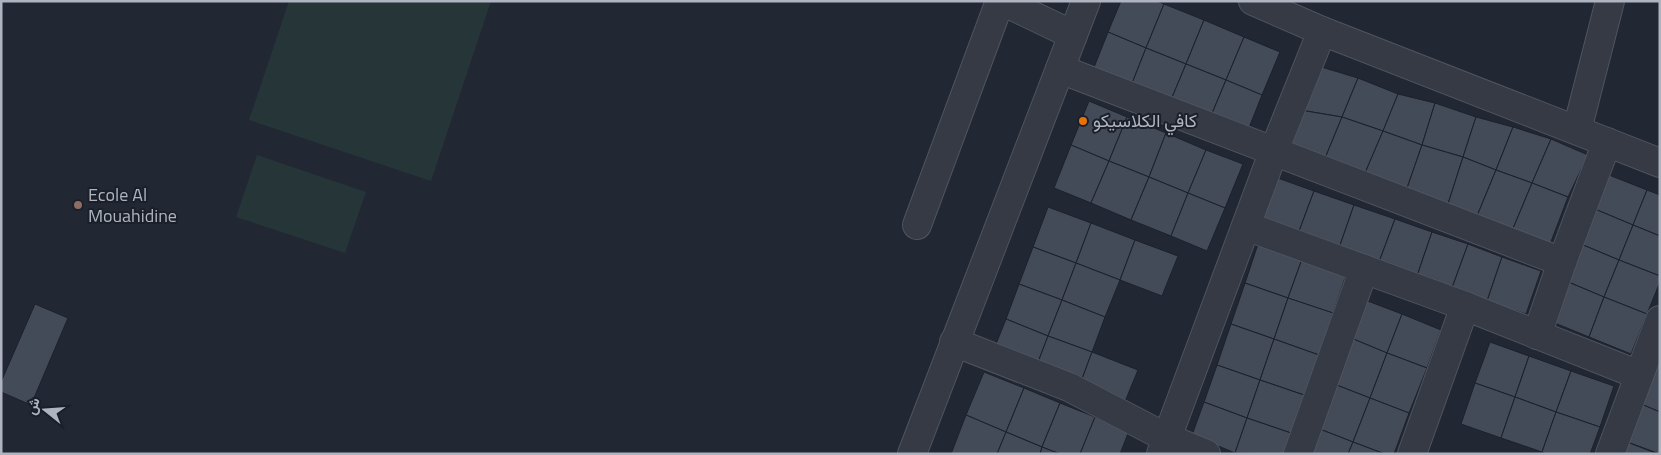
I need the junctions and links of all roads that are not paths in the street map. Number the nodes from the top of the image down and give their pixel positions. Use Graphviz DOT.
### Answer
graph roads {
  1 [pos="1001,1"];
  2 [pos="1086,1"];
  3 [pos="1253,1"];
  4 [pos="1610,1"];
  5 [pos="1322,31"];
  6 [pos="1073,34"];
  7 [pos="1060,69"];
  8 [pos="1577,130"];
  9 [pos="1607,142"];
  10 [pos="1273,153"];
  11 [pos="1660,163"];
  12 [pos="917,225"];
  13 [pos="1246,226"];
  14 [pos="1562,262"];
  15 [pos="1364,269"];
  16 [pos="1465,306"];
  17 [pos="1660,320"];
  18 [pos="1537,335"];
  19 [pos="954,342"];
  20 [pos="1639,375"];
  21 [pos="1164,446"];
  22 [pos="917,452"];
  23 [pos="1206,454"];
  24 [pos="1298,454"];
  25 [pos="1412,454"];
  26 [pos="1610,454"];
  1 -- 6 [label="street"];
  1 -- 12 [label="street"];
  2 -- 6 [label="street"];
  3 -- 5 [label="street"];
  4 -- 8 [label="street"];
  5 -- 8 [label="street"];
  5 -- 10 [label="street"];
  6 -- 7 [label="street"];
  7 -- 10 [label="street"];
  7 -- 19 [label="street"];
  8 -- 9 [label="street"];
  9 -- 11 [label="street"];
  9 -- 14 [label="street"];
  10 -- 13 [label="street"];
  10 -- 14 [label="street"];
  13 -- 15 [label="street"];
  13 -- 21 [label="street"];
  14 -- 18 [label="street"];
  15 -- 16 [label="street"];
  15 -- 24 [label="street"];
  16 -- 18 [label="street"];
  16 -- 25 [label="street"];
  17 -- 20 [label="street"];
  18 -- 20 [label="street"];
  19 -- 21 [label="street"];
  19 -- 22 [label="street"];
  20 -- 26 [label="street"];
  21 -- 23 [label="street"];
}
